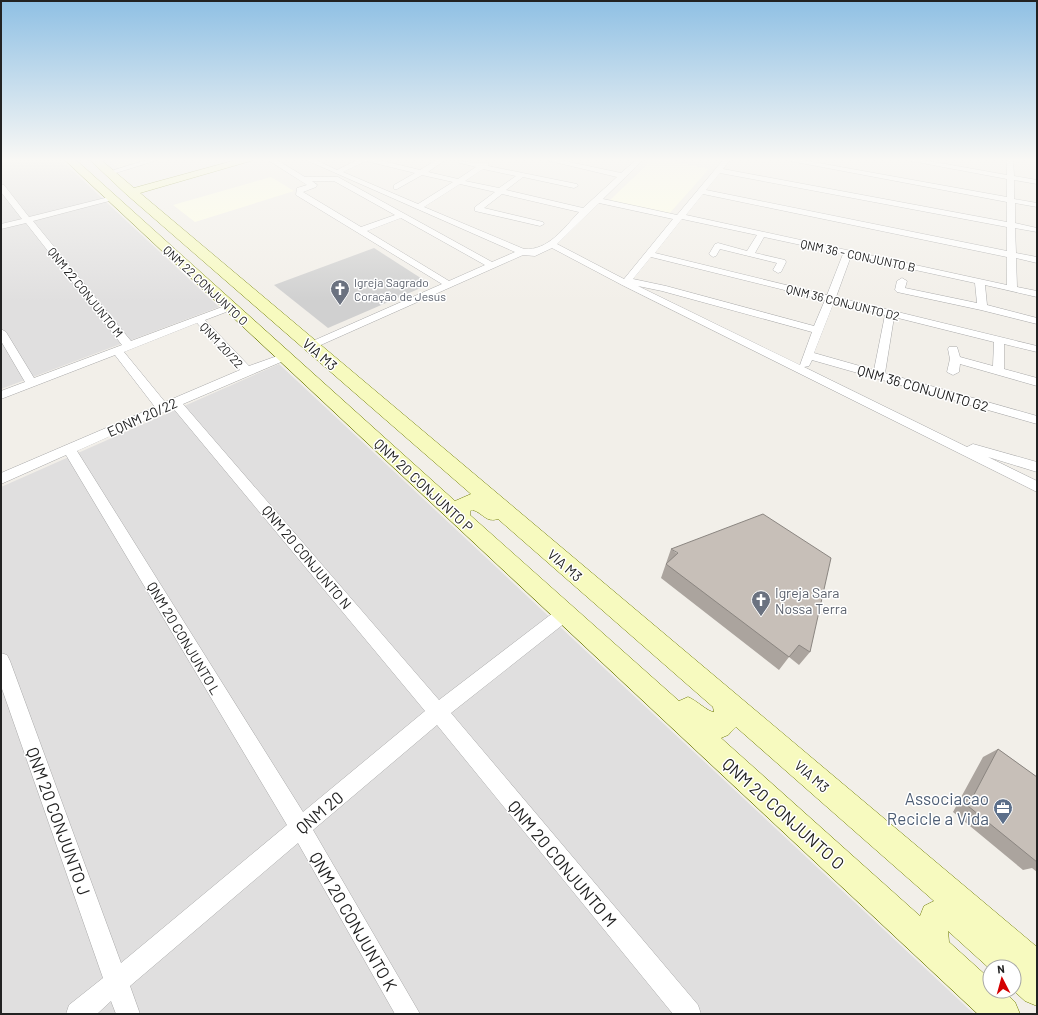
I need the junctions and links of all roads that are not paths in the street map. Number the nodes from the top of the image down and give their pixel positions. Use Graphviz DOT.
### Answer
graph roads {
  1 [pos="18,207"];
  2 [pos="54,207"];
  3 [pos="133,207"];
  4 [pos="146,207"];
  5 [pos="323,207"];
  6 [pos="386,207"];
  7 [pos="419,207"];
  8 [pos="479,207"];
  9 [pos="569,207"];
  10 [pos="589,207"];
  11 [pos="633,207"];
  12 [pos="688,207"];
  13 [pos="777,207"];
  14 [pos="916,207"];
  15 [pos="1010,207"];
  16 [pos="585,211"];
  17 [pos="400,216"];
  18 [pos="679,217"];
  19 [pos="28,219"];
  20 [pos="540,224"];
  21 [pos="1010,225"];
  22 [pos="1,227"];
  23 [pos="361,230"];
  24 [pos="1037,230"];
  25 [pos="762,233"];
  26 [pos="552,245"];
  27 [pos="718,247"];
  28 [pos="522,252"];
  29 [pos="848,252"];
  30 [pos="649,254"];
  31 [pos="750,254"];
  32 [pos="1011,255"];
  33 [pos="1037,260"];
  34 [pos="781,263"];
  35 [pos="491,265"];
  36 [pos="191,270"];
  37 [pos="626,282"];
  38 [pos="980,282"];
  39 [pos="448,284"];
  40 [pos="242,287"];
  41 [pos="1012,288"];
  42 [pos="900,290"];
  43 [pos="1037,294"];
  44 [pos="832,299"];
  45 [pos="230,307"];
  46 [pos="982,307"];
  47 [pos="890,313"];
  48 [pos="198,320"];
  49 [pos="1037,321"];
  50 [pos="818,330"];
  51 [pos="1,332"];
  52 [pos="999,340"];
  53 [pos="130,346"];
  54 [pos="310,346"];
  55 [pos="1037,349"];
  56 [pos="117,350"];
  57 [pos="808,355"];
  58 [pos="290,362"];
  59 [pos="247,371"];
  60 [pos="998,371"];
  61 [pos="802,372"];
  62 [pos="953,372"];
  63 [pos="879,376"];
  64 [pos="1037,382"];
  65 [pos="31,383"];
  66 [pos="1,395"];
  67 [pos="368,396"];
  68 [pos="169,405"];
  69 [pos="1037,420"];
  70 [pos="934,436"];
  71 [pos="68,449"];
  72 [pos="1037,467"];
  73 [pos="1,479"];
  74 [pos="1037,487"];
  75 [pos="460,518"];
  76 [pos="559,560"];
  77 [pos="572,621"];
  78 [pos="1,661"];
  79 [pos="723,700"];
  80 [pos="438,712"];
  81 [pos="300,827"];
  82 [pos="936,953"];
  83 [pos="1003,959"];
  84 [pos="1037,969"];
  85 [pos="1022,976"];
  86 [pos="116,982"];
  87 [pos="1037,989"];
  88 [pos="78,1014"];
  89 [pos="128,1014"];
  90 [pos="408,1014"];
  91 [pos="689,1014"];
  92 [pos="1003,1014"];
  1 -- 19 [label="street, QNM 22 CONJUNTO M"];
  2 -- 19 [label="street"];
  3 -- 36 [label="main road, QNM 22 CONJUNTO O"];
  4 -- 40 [label="main road, VIA M3"];
  5 -- 23 [label="street"];
  6 -- 17 [label="street"];
  7 -- 28 [label="street"];
  8 -- 20 [label="street"];
  9 -- 16 [label="street"];
  10 -- 16 [label="street"];
  11 -- 18 [label="street, QNM 36 - CONJUNTO B"];
  12 -- 18 [label="street"];
  13 -- 32 [label="street"];
  14 -- 21 [label="street"];
  15 -- 21 [label="street"];
  16 -- 26 [label="street"];
  17 -- 23 [label="street"];
  17 -- 35 [label="street"];
  18 -- 25 [label="street, QNM 36 - CONJUNTO B"];
  18 -- 30 [label="street"];
  19 -- 22 [label="street"];
  19 -- 53 [label="street, QNM 22 CONJUNTO M"];
  21 -- 24 [label="street"];
  21 -- 32 [label="street"];
  23 -- 39 [label="street"];
  25 -- 29 [label="street, QNM 36 - CONJUNTO B"];
  25 -- 31 [label="street"];
  26 -- 28 [label="street"];
  26 -- 37 [label="street"];
  27 -- 31 [label="street"];
  28 -- 35 [label="street"];
  29 -- 38 [label="street, QNM 36 - CONJUNTO B"];
  29 -- 44 [label="street"];
  30 -- 37 [label="street"];
  30 -- 44 [label="street, QNM 36 CONJUNTO D2"];
  31 -- 34 [label="street"];
  32 -- 33 [label="street"];
  32 -- 41 [label="street"];
  35 -- 39 [label="street"];
  36 -- 40 [label="main road"];
  36 -- 45 [label="main road, QNM 22 CONJUNTO O"];
  37 -- 50 [label="street"];
  37 -- 61 [label="street"];
  38 -- 41 [label="street, QNM 36 - CONJUNTO B"];
  38 -- 46 [label="street"];
  39 -- 54 [label="street"];
  40 -- 54 [label="main road, VIA M3"];
  41 -- 43 [label="street, QNM 36 - CONJUNTO B"];
  42 -- 46 [label="street"];
  44 -- 47 [label="street, QNM 36 CONJUNTO D2"];
  44 -- 50 [label="street"];
  45 -- 48 [label="street"];
  45 -- 58 [label="main road, QNM 22 CONJUNTO O"];
  46 -- 49 [label="street"];
  47 -- 52 [label="street, QNM 36 CONJUNTO D2"];
  47 -- 63 [label="street"];
  48 -- 53 [label="street"];
  48 -- 59 [label="street, QNM 20/22"];
  50 -- 57 [label="street"];
  51 -- 65 [label="street"];
  52 -- 55 [label="street, QNM 36 CONJUNTO D2"];
  52 -- 60 [label="street"];
  53 -- 56 [label="street"];
  54 -- 67 [label="main road, VIA M3"];
  56 -- 65 [label="street"];
  56 -- 68 [label="street, QNM 20 CONJUNTO N"];
  57 -- 61 [label="street"];
  57 -- 63 [label="street, QNM 36 CONJUNTO G2"];
  58 -- 59 [label="street, EQNM 20/22"];
  58 -- 67 [label="main road"];
  58 -- 75 [label="main road, QNM 20 CONJUNTO P"];
  59 -- 68 [label="street, EQNM 20/22"];
  60 -- 62 [label="street"];
  60 -- 64 [label="street"];
  61 -- 70 [label="street"];
  63 -- 69 [label="street, QNM 36 CONJUNTO G2"];
  65 -- 66 [label="street"];
  67 -- 76 [label="main road, VIA M3"];
  68 -- 71 [label="street, EQNM 20/22"];
  68 -- 80 [label="street, QNM 20 CONJUNTO N"];
  70 -- 72 [label="street"];
  70 -- 74 [label="street"];
  71 -- 73 [label="street, EQNM 20/22"];
  71 -- 81 [label="street, QNM 20 CONJUNTO L"];
  75 -- 76 [label="main road"];
  75 -- 77 [label="main road, QNM 20 CONJUNTO P"];
  76 -- 79 [label="main road, VIA M3"];
  77 -- 79 [label="main road"];
  77 -- 80 [label="street, QNM 20"];
  77 -- 82 [label="main road, QNM 20 CONJUNTO O"];
  78 -- 86 [label="street, QNM 20 CONJUNTO J"];
  79 -- 84 [label="main road, VIA M3"];
  80 -- 81 [label="street, QNM 20"];
  80 -- 91 [label="street, QNM 20 CONJUNTO M"];
  81 -- 86 [label="street, QNM 20"];
  81 -- 90 [label="street, QNM 20 CONJUNTO K"];
  82 -- 83 [label="main road"];
  82 -- 92 [label="main road, QNM 20 CONJUNTO O"];
  85 -- 87 [label="main road"];
  86 -- 88 [label="street, QNM 20"];
  86 -- 89 [label="street, QNM 20 CONJUNTO J"];
}
